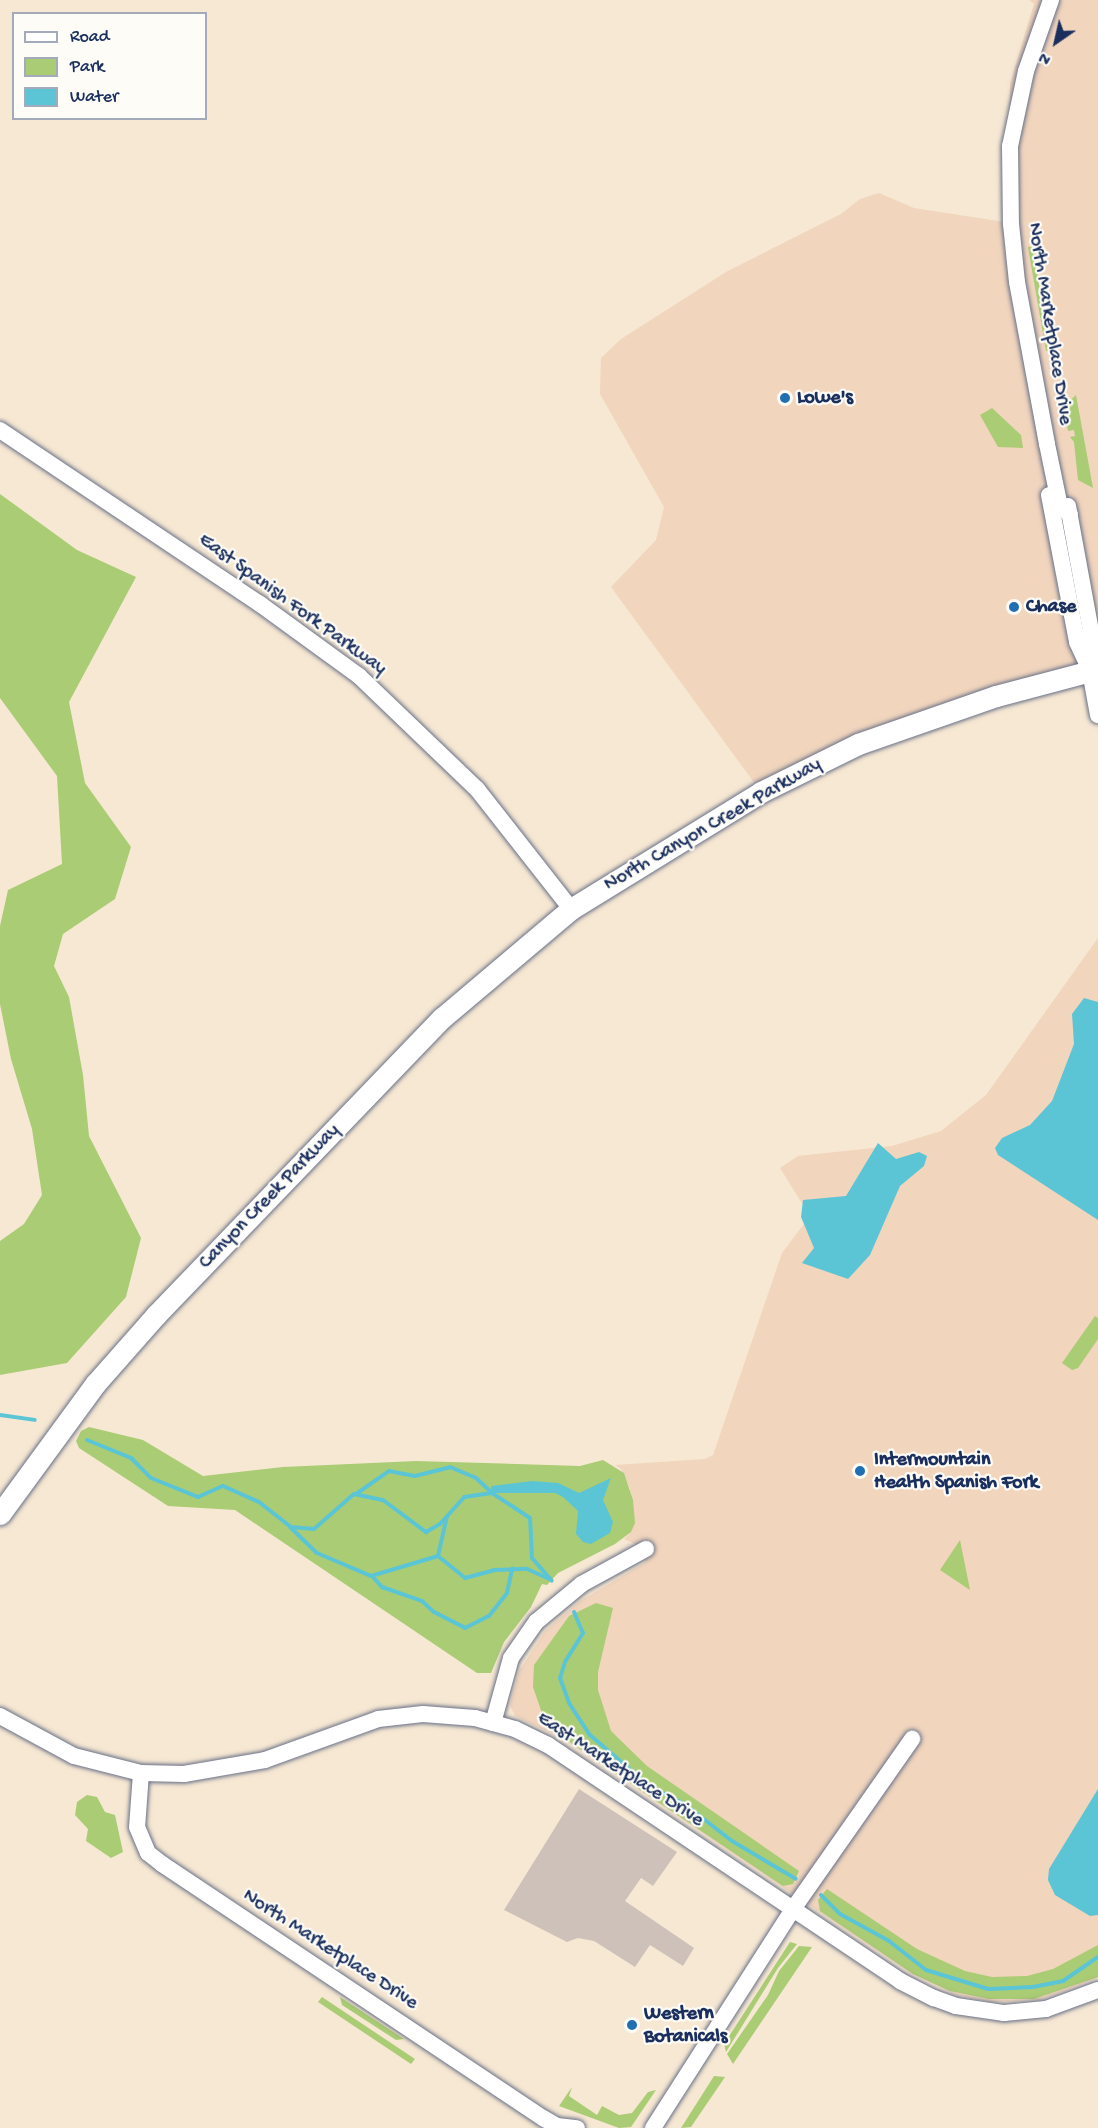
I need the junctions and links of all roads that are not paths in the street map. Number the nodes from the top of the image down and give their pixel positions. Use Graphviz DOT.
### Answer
graph roads {
  1 [pos="1051,0"];
  2 [pos="0,430"];
  3 [pos="1047,444"];
  4 [pos="1094,670"];
  5 [pos="1098,715"];
  6 [pos="571,909"];
  7 [pos="0,1514"];
  8 [pos="646,1549"];
  9 [pos="0,1716"];
  10 [pos="493,1723"];
  11 [pos="912,1739"];
  12 [pos="141,1773"];
  13 [pos="793,1909"];
  14 [pos="1098,1990"];
  15 [pos="557,2127"];
  16 [pos="577,2128"];
  17 [pos="653,2128"];
  1 -- 3 [label="street, North Marketplace Drive"];
  2 -- 6 [label="street, East Spanish Fork Parkway"];
  3 -- 4 [label="street, North Marketplace Drive"];
  3 -- 4 [label="street, North Marketplace Drive"];
  4 -- 5 [label="street, North Marketplace Drive"];
  4 -- 6 [label="main road, North Canyon Creek Parkway"];
  6 -- 7 [label="main road, Canyon Creek Parkway"];
  8 -- 10 [label="street"];
  9 -- 12 [label="street, East Marketplace Drive"];
  10 -- 12 [label="street, East Marketplace Drive"];
  10 -- 13 [label="street, East Marketplace Drive"];
  11 -- 13 [label="street"];
  12 -- 15 [label="street, North Marketplace Drive"];
  13 -- 14 [label="street, East Marketplace Drive"];
  13 -- 17 [label="street"];
  15 -- 16 [label="street"];
}
